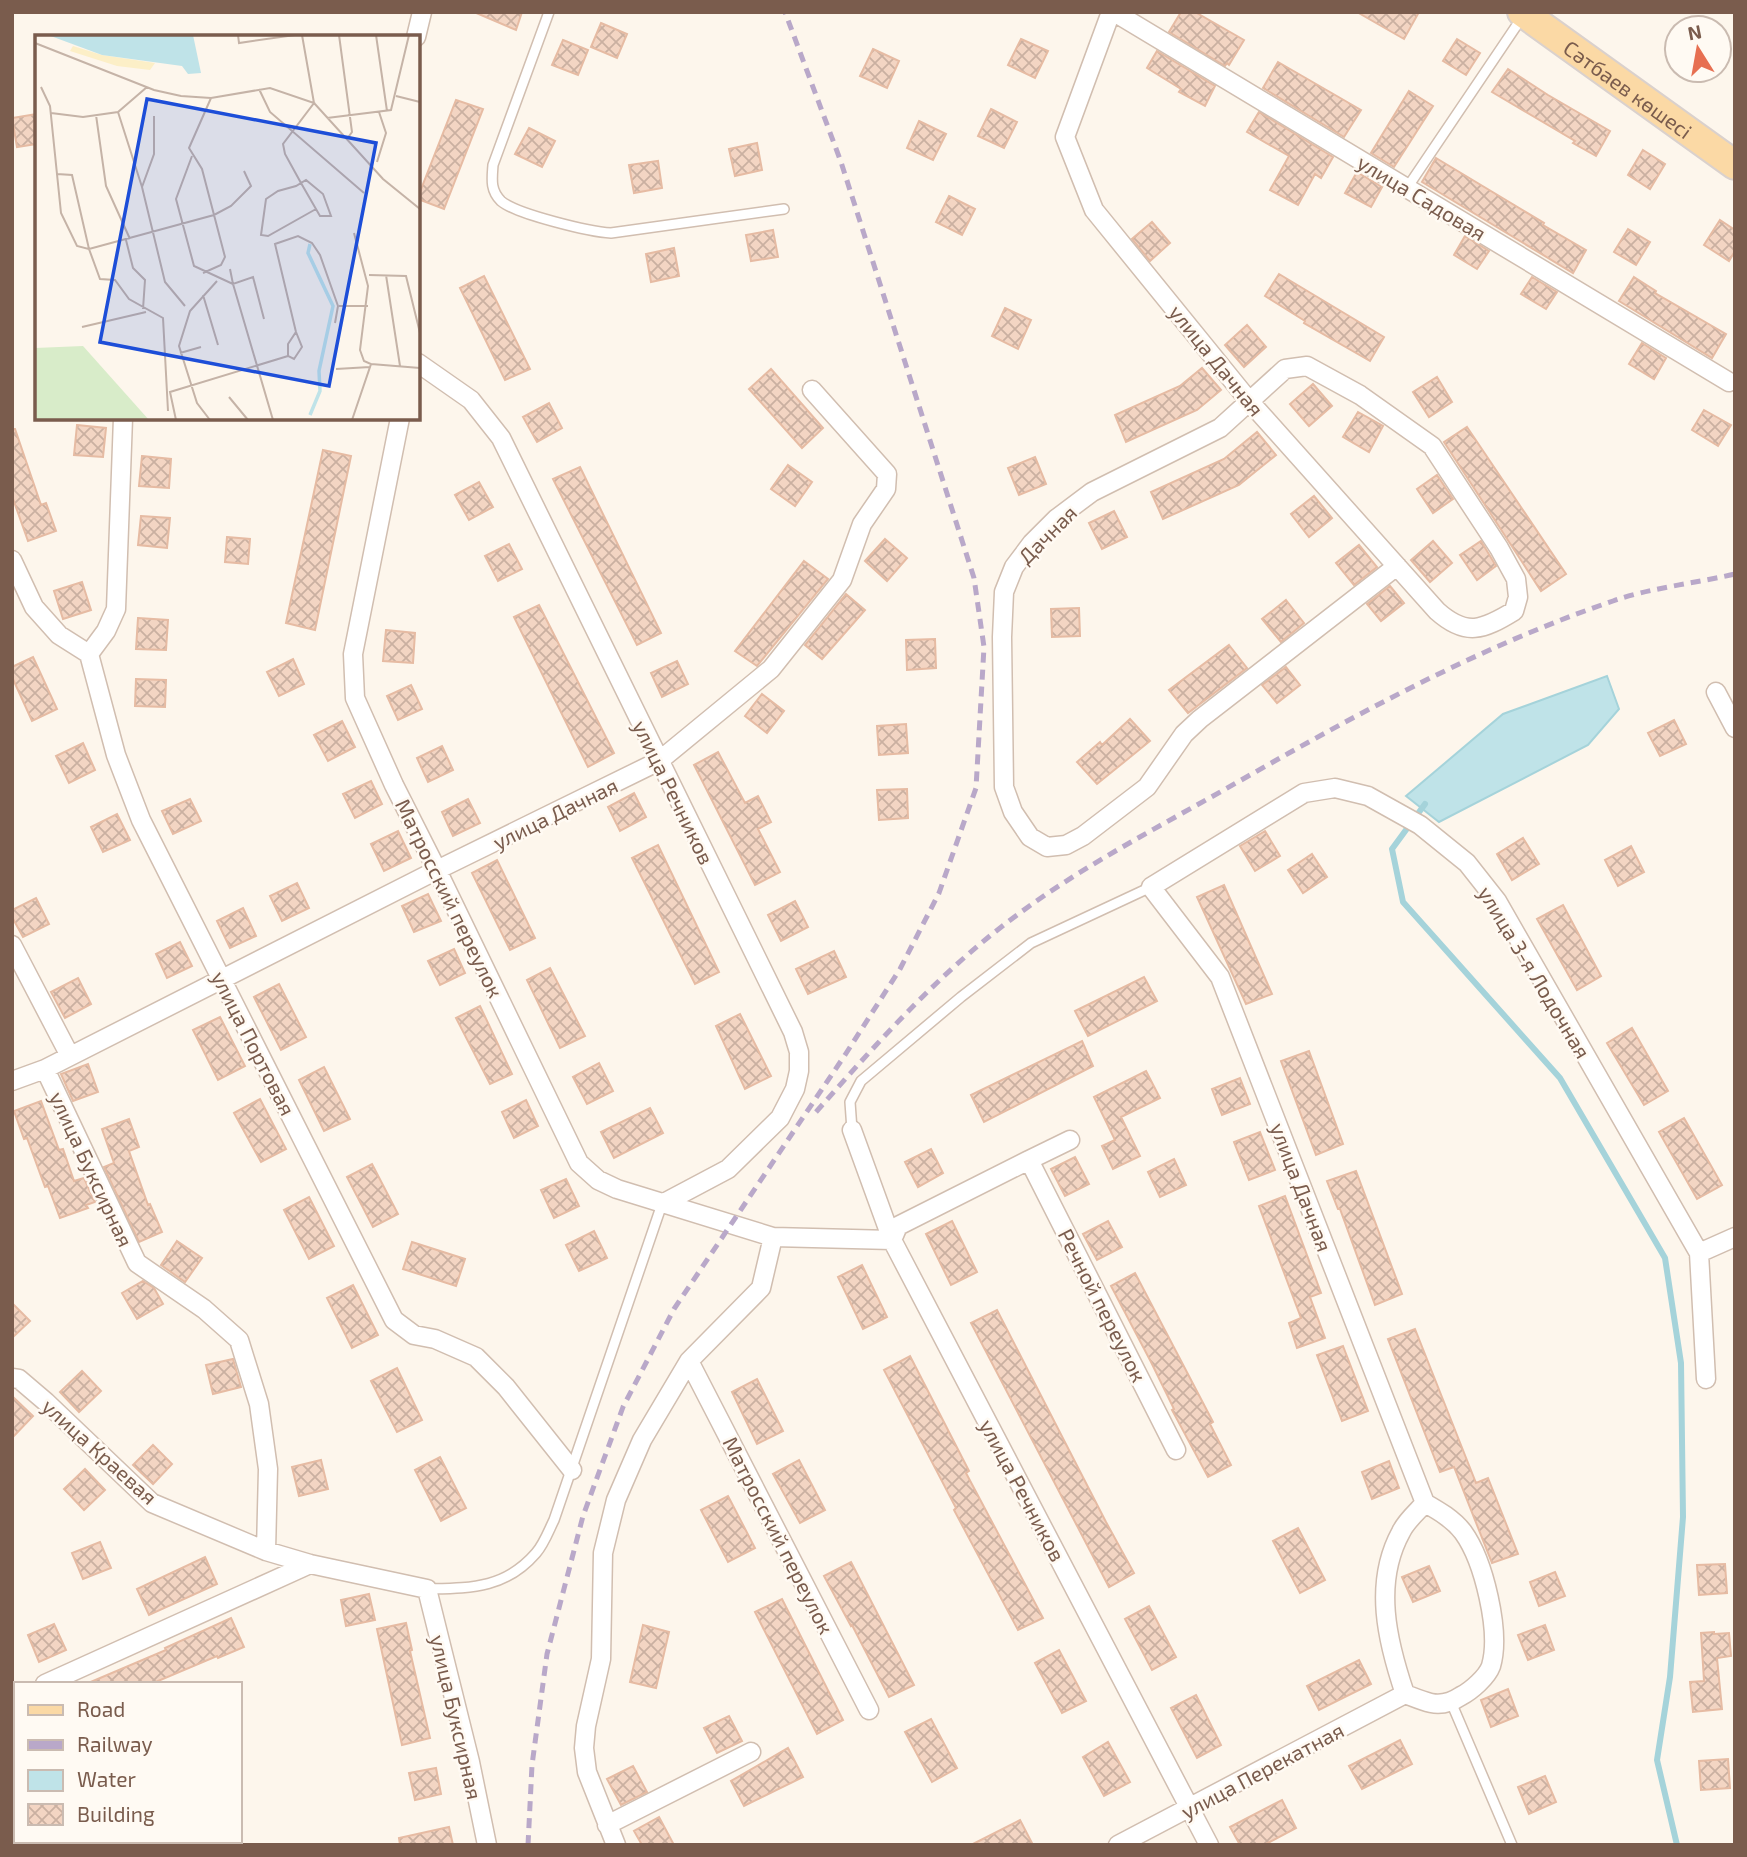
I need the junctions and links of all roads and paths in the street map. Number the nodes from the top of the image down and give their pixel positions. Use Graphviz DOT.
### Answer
graph roads {
  1 [pos="422,12"];
  2 [pos="550,12"];
  3 [pos="1112,12"];
  4 [pos="1524,13"];
  5 [pos="416,35"];
  6 [pos="1735,165"];
  7 [pos="1407,188"];
  8 [pos="784,209"];
  9 [pos="420,364"];
  10 [pos="1729,382"];
  11 [pos="812,390"];
  12 [pos="1250,402"];
  13 [pos="123,420"];
  14 [pos="400,420"];
  15 [pos="12,560"];
  16 [pos="1397,566"];
  17 [pos="89,654"];
  18 [pos="1716,692"];
  19 [pos="1735,728"];
  20 [pos="659,761"];
  21 [pos="438,870"];
  22 [pos="1151,887"];
  23 [pos="12,945"];
  24 [pos="222,979"];
  25 [pos="70,1056"];
  26 [pos="45,1069"];
  27 [pos="12,1081"];
  28 [pos="852,1130"];
  29 [pos="1070,1140"];
  30 [pos="1029,1160"];
  31 [pos="662,1204"];
  32 [pos="774,1237"];
  33 [pos="1735,1237"];
  34 [pos="892,1240"];
  35 [pos="1699,1253"];
  36 [pos="689,1361"];
  37 [pos="12,1378"];
  38 [pos="1706,1379"];
  39 [pos="1176,1450"];
  40 [pos="572,1470"];
  41 [pos="1425,1503"];
  42 [pos="266,1551"];
  43 [pos="310,1564"];
  44 [pos="427,1589"];
  45 [pos="49,1682"];
  46 [pos="1405,1694"];
  47 [pos="1451,1702"];
  48 [pos="869,1710"];
  49 [pos="751,1752"];
  50 [pos="1190,1808"];
  51 [pos="607,1825"];
  52 [pos="486,1845"];
  53 [pos="616,1845"];
  54 [pos="1118,1845"];
  55 [pos="1209,1845"];
  56 [pos="1512,1845"];
  1 -- 5 [label="street"];
  2 -- 8 [label="lane"];
  3 -- 7 [label="street, улица Садовая"];
  3 -- 12 [label="street, улица Дачная"];
  4 -- 6 [label="main road, Сәтбаев көшесі"];
  4 -- 7 [label="lane"];
  7 -- 10 [label="street, улица Садовая"];
  9 -- 20 [label="street, улица Речников"];
  11 -- 20 [label="street, улица Дачная"];
  12 -- 16 [label="street, улица Дачная"];
  12 -- 16 [label="street, Дачная"];
  12 -- 16 [label="street, Дачная"];
  13 -- 17 [label="street"];
  14 -- 21 [label="street, Матросский переулок"];
  15 -- 17 [label="street"];
  17 -- 24 [label="street, улица Портовая"];
  18 -- 19 [label="street"];
  20 -- 21 [label="street, улица Дачная"];
  20 -- 31 [label="street, улица Речников"];
  21 -- 24 [label="street, улица Дачная"];
  21 -- 31 [label="street, Матросский переулок"];
  22 -- 28 [label="lane"];
  22 -- 35 [label="street, улица 3-я Лодочная"];
  22 -- 41 [label="street, улица Дачная"];
  23 -- 25 [label="street, улица Буксирная"];
  24 -- 25 [label="street, улица Дачная"];
  24 -- 40 [label="street, улица Портовая"];
  25 -- 26 [label="street, улица Дачная"];
  26 -- 27 [label="street, улица Дачная"];
  26 -- 42 [label="street, улица Буксирная"];
  28 -- 34 [label="street, улица Речников"];
  29 -- 30 [label="street"];
  30 -- 34 [label="street"];
  30 -- 39 [label="street, Речной переулок"];
  31 -- 32 [label="street, Матросский переулок"];
  31 -- 40 [label="lane"];
  32 -- 34 [label="street"];
  32 -- 36 [label="street"];
  33 -- 35 [label="street"];
  34 -- 50 [label="street, улица Речников"];
  35 -- 38 [label="street, улица 3-я Лодочная"];
  36 -- 48 [label="street, Матросский переулок"];
  36 -- 51 [label="street"];
  37 -- 42 [label="street, улица Краевая"];
  40 -- 44 [label="lane"];
  41 -- 46 [label="street"];
  41 -- 47 [label="street"];
  42 -- 43 [label="street, улица Краевая"];
  43 -- 44 [label="street, улица Краевая"];
  43 -- 45 [label="street"];
  44 -- 52 [label="street, улица Буксирная"];
  46 -- 47 [label="street"];
  46 -- 50 [label="street, улица Перекатная"];
  47 -- 56 [label="lane"];
  49 -- 51 [label="street"];
  50 -- 54 [label="street, улица Перекатная"];
  50 -- 55 [label="street, улица Речников"];
  51 -- 53 [label="street"];
}
